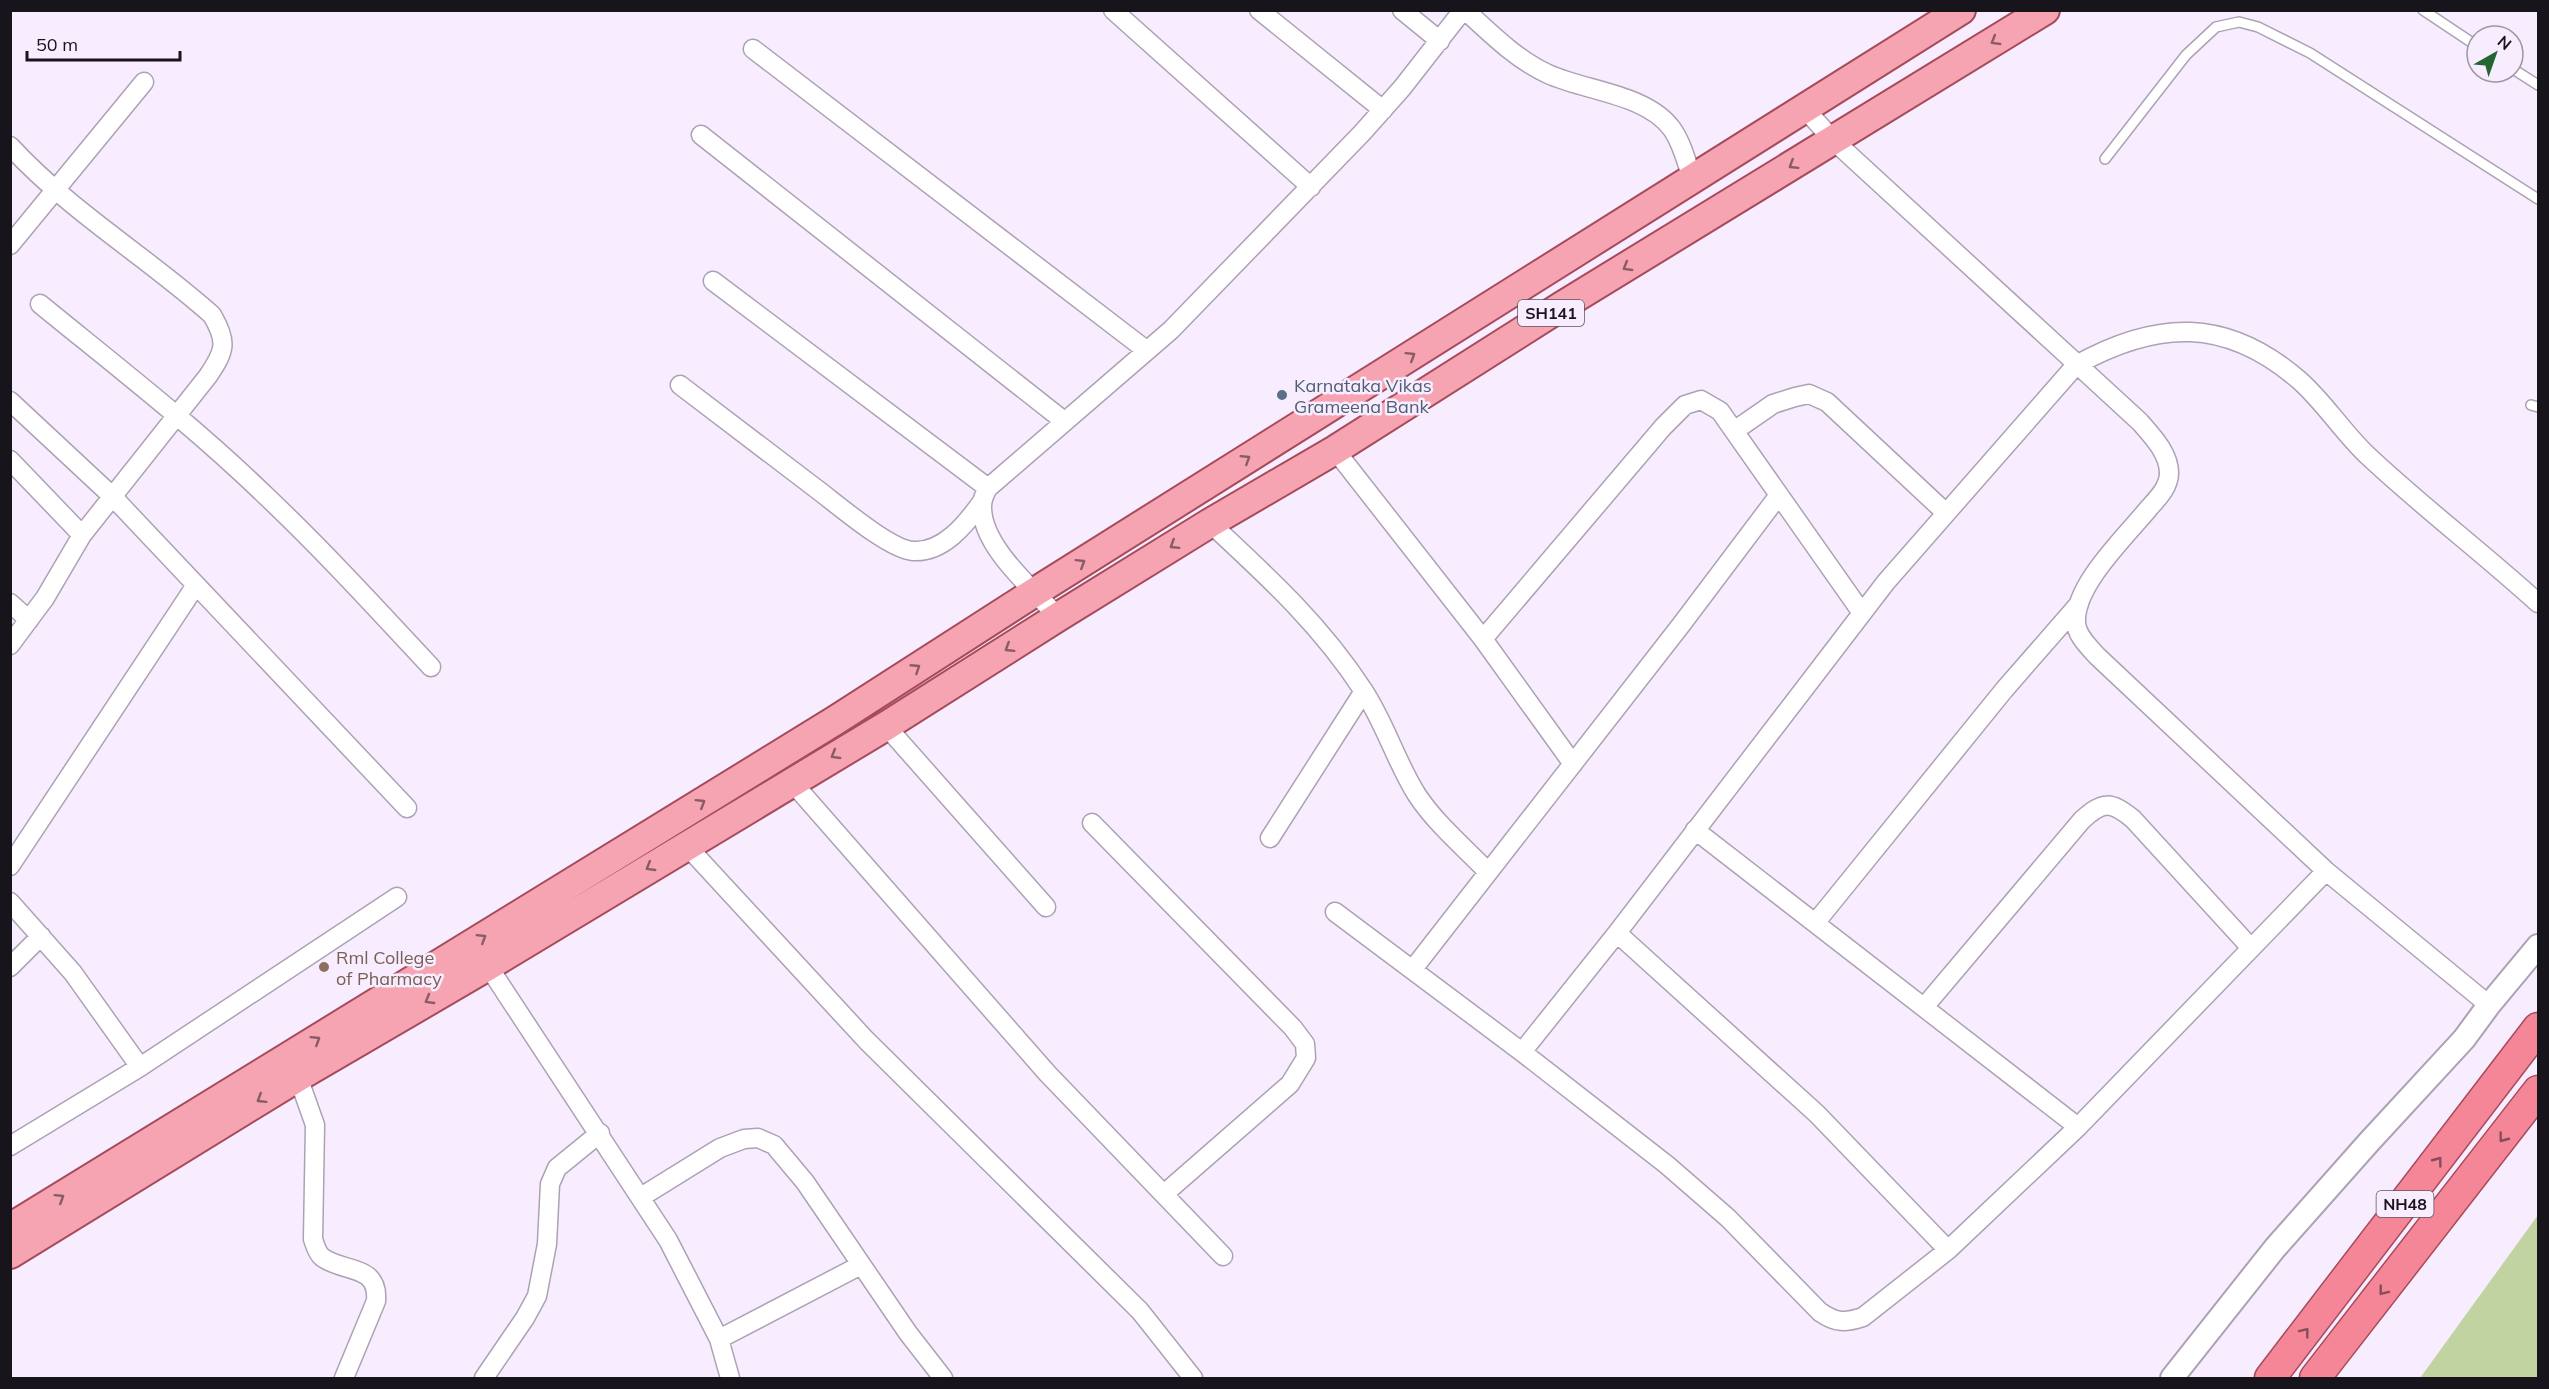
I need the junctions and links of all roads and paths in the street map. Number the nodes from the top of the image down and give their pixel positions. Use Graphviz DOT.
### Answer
graph roads {
  1 [pos="1113,10"];
  2 [pos="1259,10"];
  3 [pos="1402,10"];
  4 [pos="1464,10"];
  5 [pos="1962,10"];
  6 [pos="2045,10"];
  7 [pos="2423,10"];
  8 [pos="2465,38"];
  9 [pos="1440,41"];
  10 [pos="753,49"];
  11 [pos="2525,77"];
  12 [pos="144,82"];
  13 [pos="2538,85"];
  14 [pos="1805,109"];
  15 [pos="1383,110"];
  16 [pos="701,135"];
  17 [pos="1833,140"];
  18 [pos="10,146"];
  19 [pos="2105,159"];
  20 [pos="1692,179"];
  21 [pos="1311,187"];
  22 [pos="55,190"];
  23 [pos="2538,199"];
  24 [pos="10,245"];
  25 [pos="713,281"];
  26 [pos="40,304"];
  27 [pos="1146,350"];
  28 [pos="2076,365"];
  29 [pos="680,385"];
  30 [pos="10,401"];
  31 [pos="176,415"];
  32 [pos="1064,421"];
  33 [pos="1734,430"];
  34 [pos="1335,450"];
  35 [pos="10,460"];
  36 [pos="985,495"];
  37 [pos="1779,495"];
  38 [pos="112,496"];
  39 [pos="1946,513"];
  40 [pos="1210,523"];
  41 [pos="82,535"];
  42 [pos="196,585"];
  43 [pos="1035,592"];
  44 [pos="2080,602"];
  45 [pos="10,603"];
  46 [pos="2538,603"];
  47 [pos="1862,613"];
  48 [pos="1058,616"];
  49 [pos="29,620"];
  50 [pos="1483,639"];
  51 [pos="10,645"];
  52 [pos="431,667"];
  53 [pos="1364,691"];
  54 [pos="886,726"];
  55 [pos="1573,764"];
  56 [pos="792,782"];
  57 [pos="407,808"];
  58 [pos="1092,823"];
  59 [pos="1695,830"];
  60 [pos="1270,838"];
  61 [pos="686,845"];
  62 [pos="10,866"];
  63 [pos="2326,870"];
  64 [pos="1488,872"];
  65 [pos="397,897"];
  66 [pos="10,902"];
  67 [pos="1046,907"];
  68 [pos="1335,912"];
  69 [pos="1816,922"];
  70 [pos="1617,933"];
  71 [pos="41,936"];
  72 [pos="2538,946"];
  73 [pos="2251,948"];
  74 [pos="488,966"];
  75 [pos="10,967"];
  76 [pos="1413,969"];
  77 [pos="2488,1005"];
  78 [pos="1925,1006"];
  79 [pos="2538,1029"];
  80 [pos="1522,1052"];
  81 [pos="140,1067"];
  82 [pos="298,1077"];
  83 [pos="2538,1091"];
  84 [pos="2078,1127"];
  85 [pos="600,1134"];
  86 [pos="10,1146"];
  87 [pos="1164,1194"];
  88 [pos="641,1197"];
  89 [pos="10,1228"];
  90 [pos="1948,1250"];
  91 [pos="10,1254"];
  92 [pos="1223,1256"];
  93 [pos="861,1265"];
  94 [pos="719,1339"];
  95 [pos="344,1378"];
  96 [pos="484,1378"];
  97 [pos="730,1378"];
  98 [pos="943,1378"];
  99 [pos="1192,1378"];
  100 [pos="2172,1378"];
  101 [pos="2270,1378"];
  102 [pos="2315,1378"];
  1 -- 21 [label="street"];
  2 -- 15 [label="street"];
  3 -- 9 [label="street"];
  4 -- 9 [label="street"];
  4 -- 20 [label="street"];
  5 -- 14 [label="main road"];
  6 -- 17 [label="main road, SH141, one-way"];
  7 -- 8 [label="lane"];
  9 -- 15 [label="street"];
  10 -- 27 [label="street"];
  11 -- 13 [label="lane"];
  12 -- 22 [label="street"];
  14 -- 17 [label="street"];
  14 -- 20 [label="main road"];
  15 -- 21 [label="street"];
  16 -- 32 [label="street"];
  17 -- 28 [label="street"];
  17 -- 34 [label="main road, SH141, one-way"];
  18 -- 22 [label="street"];
  19 -- 23 [label="lane"];
  43 -- 20 [label="main road, one-way"];
  21 -- 27 [label="street"];
  22 -- 24 [label="street"];
  22 -- 31 [label="street"];
  25 -- 36 [label="street"];
  26 -- 31 [label="street"];
  27 -- 32 [label="street"];
  28 -- 39 [label="street"];
  28 -- 44 [label="street"];
  28 -- 46 [label="street"];
  29 -- 36 [label="street"];
  30 -- 38 [label="street"];
  31 -- 38 [label="street"];
  31 -- 52 [label="street"];
  32 -- 36 [label="street"];
  33 -- 37 [label="street"];
  33 -- 39 [label="street"];
  33 -- 50 [label="street"];
  34 -- 40 [label="main road, SH141"];
  34 -- 50 [label="street"];
  35 -- 41 [label="street"];
  36 -- 43 [label="street"];
  37 -- 47 [label="street"];
  37 -- 55 [label="street"];
  38 -- 41 [label="street"];
  38 -- 42 [label="street"];
  39 -- 47 [label="street"];
  40 -- 48 [label="main road, SH141, one-way"];
  40 -- 53 [label="street"];
  41 -- 49 [label="street"];
  42 -- 57 [label="street"];
  42 -- 62 [label="street"];
  43 -- 48 [label="street"];
  89 -- 43 [label="main road, one-way"];
  44 -- 63 [label="street"];
  44 -- 69 [label="street"];
  45 -- 49 [label="street"];
  47 -- 59 [label="street"];
  48 -- 54 [label="main road, one-way"];
  49 -- 51 [label="street"];
  50 -- 55 [label="street"];
  53 -- 60 [label="street"];
  53 -- 64 [label="street"];
  54 -- 56 [label="main road, one-way"];
  54 -- 67 [label="street"];
  55 -- 64 [label="street"];
  56 -- 61 [label="main road"];
  56 -- 87 [label="street"];
  58 -- 87 [label="street"];
  59 -- 69 [label="street"];
  59 -- 70 [label="street"];
  61 -- 74 [label="main road, one-way"];
  61 -- 99 [label="street"];
  63 -- 73 [label="street"];
  63 -- 77 [label="street"];
  64 -- 76 [label="street"];
  65 -- 81 [label="street"];
  66 -- 71 [label="street"];
  68 -- 76 [label="street"];
  69 -- 78 [label="street"];
  70 -- 80 [label="street"];
  70 -- 90 [label="street"];
  71 -- 75 [label="street"];
  71 -- 81 [label="street"];
  72 -- 77 [label="street"];
  73 -- 78 [label="street"];
  73 -- 84 [label="street"];
  74 -- 82 [label="main road, one-way"];
  74 -- 85 [label="street"];
  76 -- 80 [label="street"];
  77 -- 100 [label="street"];
  78 -- 84 [label="street"];
  101 -- 79 [label="highway, NH48, one-way"];
  80 -- 90 [label="street"];
  81 -- 86 [label="street"];
  82 -- 91 [label="main road, one-way"];
  82 -- 95 [label="street"];
  83 -- 102 [label="highway, NH48, one-way"];
  84 -- 90 [label="street"];
  85 -- 88 [label="street"];
  85 -- 96 [label="street"];
  87 -- 92 [label="street"];
  88 -- 93 [label="street"];
  88 -- 94 [label="street"];
  93 -- 94 [label="street"];
  93 -- 98 [label="street"];
  94 -- 97 [label="street"];
}
